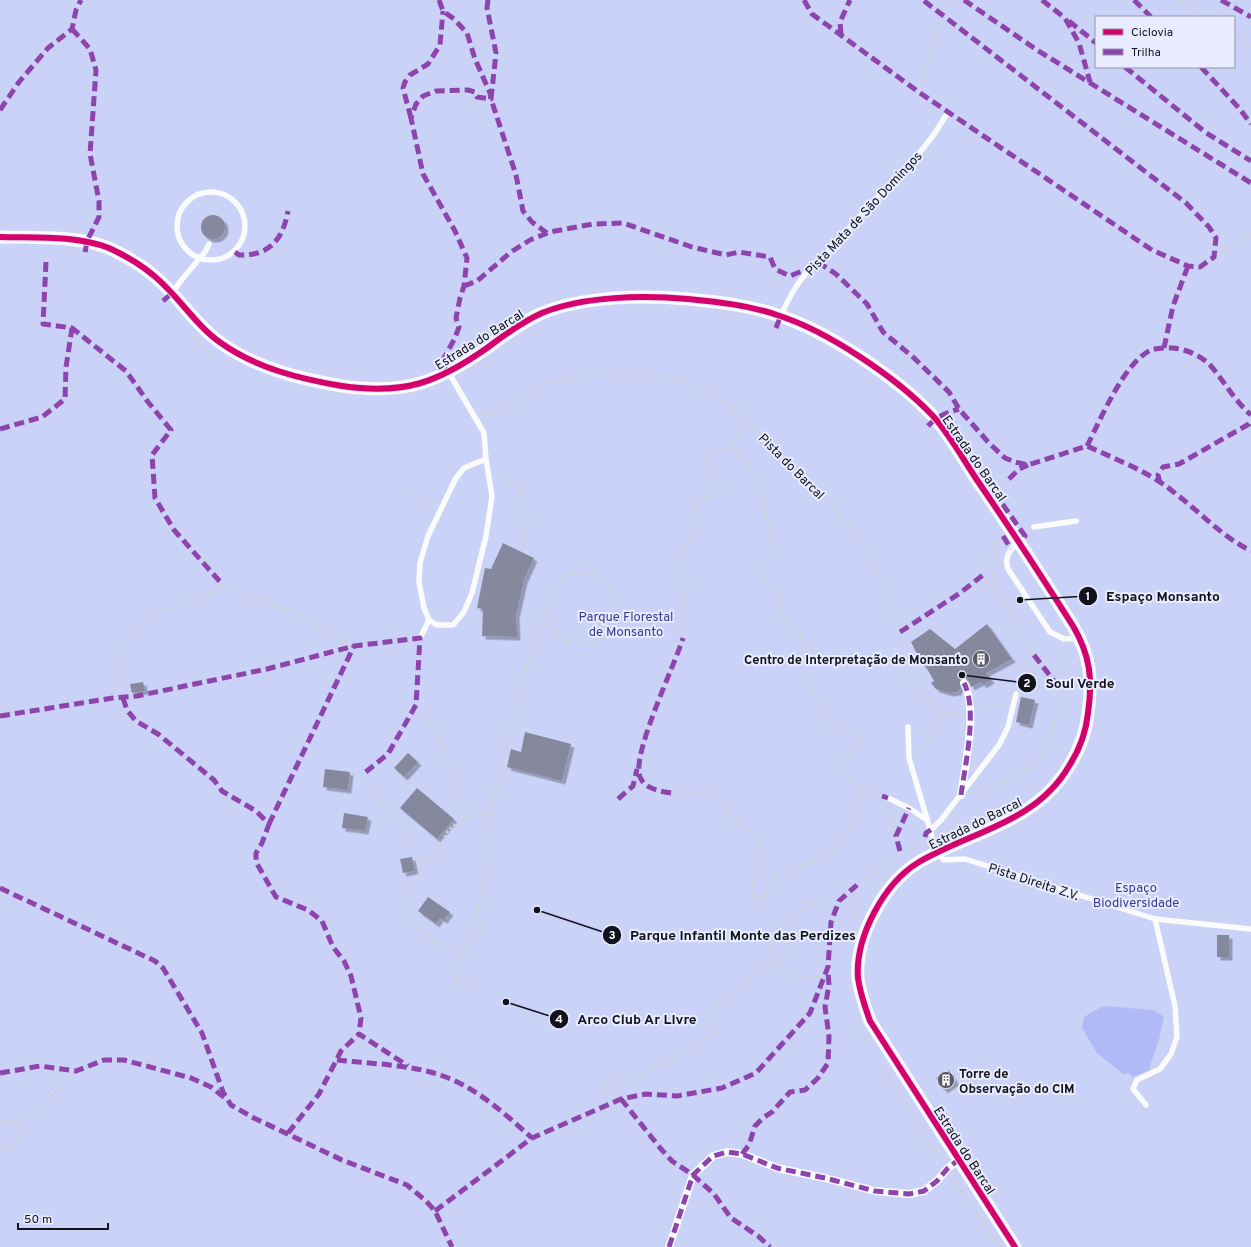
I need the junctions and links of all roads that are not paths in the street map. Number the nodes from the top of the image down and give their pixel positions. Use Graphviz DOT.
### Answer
graph roads {
  1 [pos="948,112"];
  2 [pos="0,237"];
  3 [pos="209,244"];
  4 [pos="199,259"];
  5 [pos="172,293"];
  6 [pos="780,315"];
  7 [pos="449,373"];
  8 [pos="486,459"];
  9 [pos="1076,521"];
  10 [pos="1034,527"];
  11 [pos="1019,541"];
  12 [pos="428,620"];
  13 [pos="420,638"];
  14 [pos="1080,638"];
  15 [pos="964,683"];
  16 [pos="1016,694"];
  17 [pos="908,727"];
  18 [pos="961,795"];
  19 [pos="885,798"];
  20 [pos="927,820"];
  21 [pos="932,829"];
  22 [pos="937,853"];
  23 [pos="1155,919"];
  24 [pos="1251,929"];
  25 [pos="1146,1105"];
  26 [pos="958,1160"];
  27 [pos="669,1247"];
  28 [pos="1014,1247"];
  1 -- 6 [label="lane, Pista Mata de São Domingos"];
  2 -- 5 [label="street, Estrada do Barcal"];
  3 -- 4 [label="lane"];
  4 -- 4 [label="lane"];
  4 -- 5 [label="lane"];
  5 -- 7 [label="street, Estrada do Barcal"];
  6 -- 7 [label="street, Estrada do Barcal"];
  6 -- 11 [label="street, Estrada do Barcal"];
  7 -- 8 [label="lane"];
  8 -- 12 [label="lane"];
  8 -- 12 [label="lane"];
  9 -- 10 [label="lane"];
  11 -- 14 [label="street, Estrada do Barcal"];
  11 -- 14 [label="lane"];
  12 -- 13 [label="lane"];
  14 -- 22 [label="street, Estrada do Barcal"];
  15 -- 18 [label="street"];
  16 -- 18 [label="lane"];
  17 -- 20 [label="lane"];
  18 -- 21 [label="lane"];
  19 -- 20 [label="lane"];
  20 -- 21 [label="lane"];
  21 -- 22 [label="lane"];
  22 -- 23 [label="lane, Pista Direita Z.V."];
  22 -- 26 [label="street, Estrada do Barcal"];
  23 -- 24 [label="lane, Pista Direita Z.V."];
  23 -- 25 [label="lane"];
  26 -- 27 [label="street"];
  26 -- 28 [label="street, Estrada do Barcal"];
}
